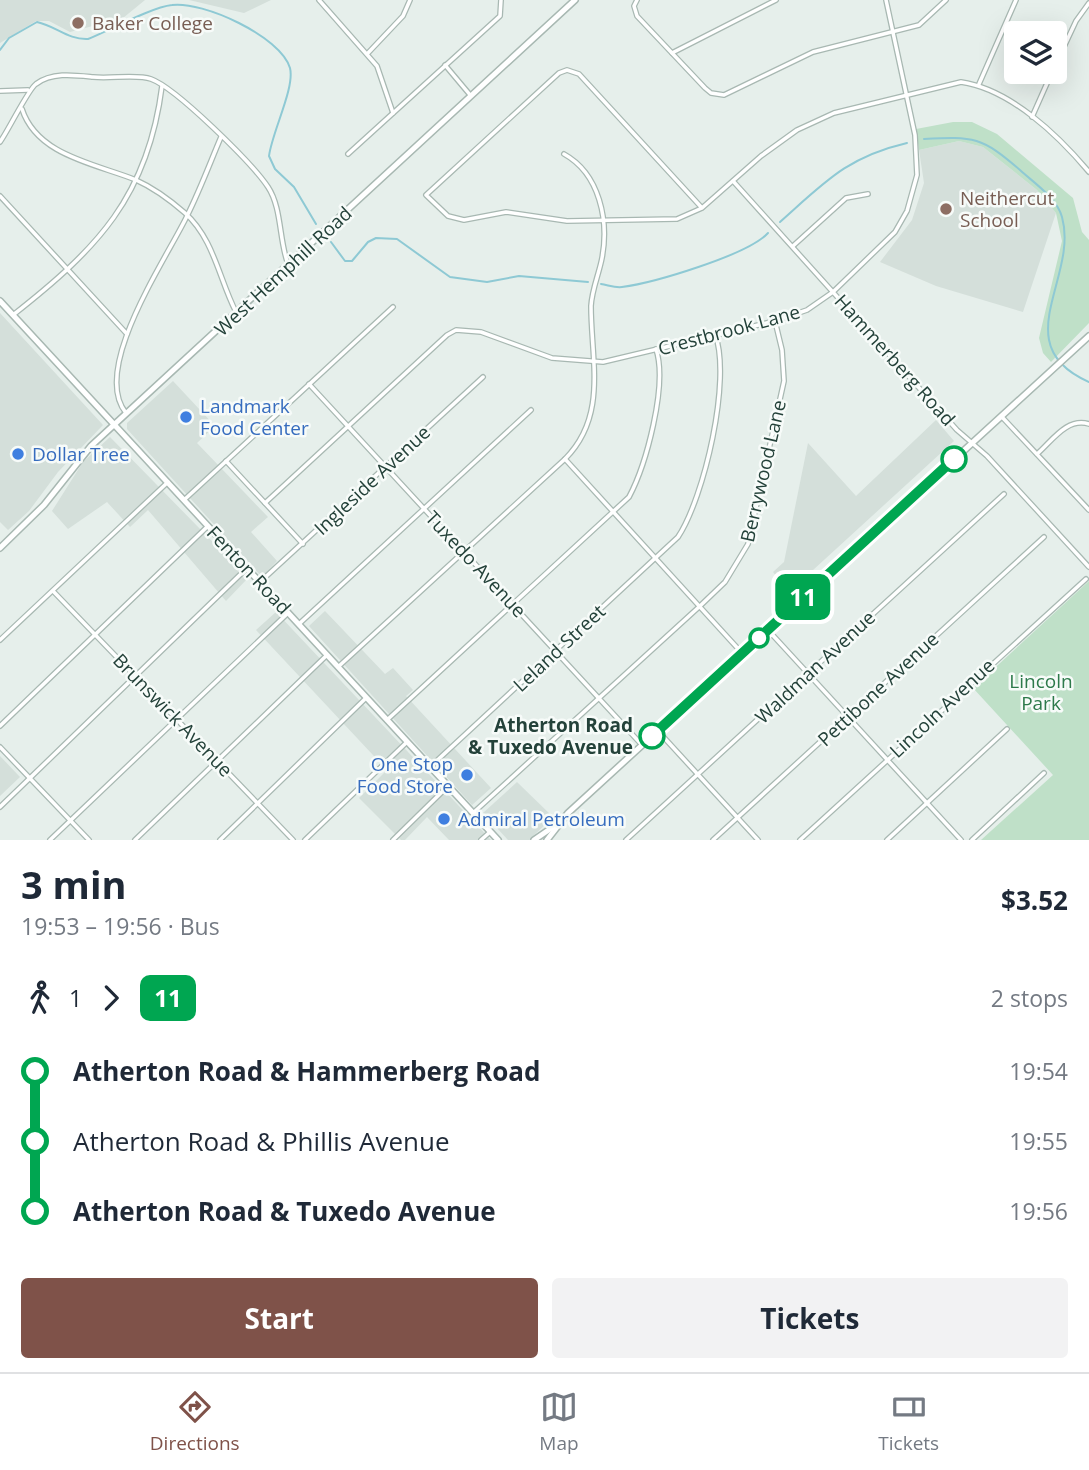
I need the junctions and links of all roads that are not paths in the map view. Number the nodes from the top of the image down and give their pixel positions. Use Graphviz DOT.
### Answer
graph roads {
  1 [pos="410,0"];
  2 [pos="501,0"];
  3 [pos="575,0"];
  4 [pos="637,0"];
  5 [pos="776,0"];
  6 [pos="886,0"];
  7 [pos="946,0"];
  8 [pos="1016,0"];
  9 [pos="322,1"];
  10 [pos="1089,3"];
  11 [pos="892,33"];
  12 [pos="1067,40"];
  13 [pos="368,53"];
  14 [pos="672,53"];
  15 [pos="445,65"];
  16 [pos="979,84"];
  17 [pos="1047,84"];
  18 [pos="162,86"];
  19 [pos="28,90"];
  20 [pos="0,91"];
  21 [pos="471,96"];
  22 [pos="906,96"];
  23 [pos="22,109"];
  24 [pos="393,113"];
  25 [pos="1032,117"];
  26 [pos="221,137"];
  27 [pos="0,142"];
  28 [pos="348,154"];
  29 [pos="564,154"];
  30 [pos="1089,172"];
  31 [pos="137,181"];
  32 [pos="733,181"];
  33 [pos="868,194"];
  34 [pos="0,196"];
  35 [pos="702,208"];
  36 [pos="188,215"];
  37 [pos="602,221"];
  38 [pos="793,246"];
  39 [pos="288,266"];
  40 [pos="69,271"];
  41 [pos="833,292"];
  42 [pos="0,302"];
  43 [pos="393,307"];
  44 [pos="237,313"];
  45 [pos="13,315"];
  46 [pos="775,321"];
  47 [pos="127,334"];
  48 [pos="716,334"];
  49 [pos="1089,336"];
  50 [pos="656,349"];
  51 [pos="595,362"];
  52 [pos="483,377"];
  53 [pos="309,384"];
  54 [pos="531,410"];
  55 [pos="126,413"];
  56 [pos="1001,416"];
  57 [pos="114,424"];
  58 [pos="1089,424"];
  59 [pos="348,425"];
  60 [pos="971,443"];
  61 [pos="1037,454"];
  62 [pos="565,459"];
  63 [pos="226,461"];
  64 [pos="387,467"];
  65 [pos="168,482"];
  66 [pos="1004,494"];
  67 [pos="184,500"];
  68 [pos="265,503"];
  69 [pos="425,508"];
  70 [pos="1089,510"];
  71 [pos="614,512"];
  72 [pos="208,526"];
  73 [pos="1044,537"];
  74 [pos="303,544"];
  75 [pos="0,548"];
  76 [pos="465,551"];
  77 [pos="657,559"];
  78 [pos="1089,566"];
  79 [pos="247,568"];
  80 [pos="1086,579"];
  81 [pos="260,582"];
  82 [pos="53,591"];
  83 [pos="514,604"];
  84 [pos="700,606"];
  85 [pos="288,613"];
  86 [pos="299,624"];
  87 [pos="768,629"];
  88 [pos="95,634"];
  89 [pos="0,640"];
  90 [pos="557,651"];
  91 [pos="742,653"];
  92 [pos="327,655"];
  93 [pos="338,667"];
  94 [pos="808,673"];
  95 [pos="136,676"];
  96 [pos="600,697"];
  97 [pos="366,698"];
  98 [pos="848,716"];
  99 [pos="177,718"];
  100 [pos="387,720"];
  101 [pos="0,726"];
  102 [pos="1007,729"];
  103 [pos="658,730"];
  104 [pos="407,742"];
  105 [pos="642,745"];
  106 [pos="0,747"];
  107 [pos="887,760"];
  108 [pos="218,761"];
  109 [pos="430,766"];
  110 [pos="1044,773"];
  111 [pos="698,774"];
  112 [pos="30,778"];
  113 [pos="448,786"];
  114 [pos="258,803"];
  115 [pos="927,803"];
  116 [pos="0,807"];
  117 [pos="473,813"];
  118 [pos="738,817"];
  119 [pos="70,821"];
  120 [pos="556,825"];
  121 [pos="490,832"];
  122 [pos="50,840"];
  123 [pos="89,840"];
  124 [pos="135,840"];
  125 [pos="220,840"];
  126 [pos="293,840"];
  127 [pos="305,840"];
  128 [pos="393,840"];
  129 [pos="481,840"];
  130 [pos="498,840"];
  131 [pos="534,840"];
  132 [pos="547,840"];
  133 [pos="626,840"];
  134 [pos="713,840"];
  135 [pos="758,840"];
  136 [pos="800,840"];
  137 [pos="887,840"];
  138 [pos="961,840"];
  139 [pos="972,840"];
  1 -- 13 [label="street"];
  2 -- 15 [label="street"];
  3 -- 21 [label="street, West Hemphill Road"];
  4 -- 14 [label="street"];
  5 -- 14 [label="street"];
  6 -- 11 [label="street, Crestbrook Lane"];
  7 -- 11 [label="street"];
  8 -- 16 [label="street"];
  9 -- 13 [label="street"];
  10 -- 12 [label="street"];
  11 -- 14 [label="street"];
  11 -- 22 [label="street, Crestbrook Lane"];
  13 -- 24 [label="street"];
  15 -- 21 [label="street"];
  15 -- 24 [label="street"];
  16 -- 22 [label="street"];
  16 -- 25 [label="street"];
  17 -- 25 [label="street"];
  18 -- 19 [label="street"];
  18 -- 26 [label="street"];
  18 -- 31 [label="street"];
  19 -- 20 [label="street"];
  19 -- 23 [label="street"];
  21 -- 39 [label="street, West Hemphill Road"];
  22 -- 32 [label="street"];
  22 -- 41 [label="street, Crestbrook Lane"];
  23 -- 27 [label="street"];
  23 -- 31 [label="street"];
  24 -- 28 [label="street"];
  25 -- 30 [label="street"];
  26 -- 36 [label="street"];
  26 -- 39 [label="street"];
  29 -- 37 [label="street"];
  31 -- 36 [label="street"];
  31 -- 40 [label="street"];
  32 -- 35 [label="street"];
  32 -- 38 [label="street, Hammerberg Road"];
  33 -- 38 [label="street"];
  34 -- 40 [label="street"];
  35 -- 37 [label="street"];
  35 -- 37 [label="street"];
  36 -- 44 [label="street"];
  36 -- 47 [label="street"];
  37 -- 51 [label="street"];
  38 -- 41 [label="street, Hammerberg Road"];
  39 -- 44 [label="street, West Hemphill Road"];
  40 -- 45 [label="street"];
  40 -- 47 [label="street"];
  41 -- 46 [label="street, Crestbrook Lane"];
  41 -- 60 [label="street, Hammerberg Road"];
  42 -- 45 [label="street, Fenton Road"];
  43 -- 53 [label="street"];
  44 -- 55 [label="street, West Hemphill Road"];
  45 -- 57 [label="street, Fenton Road"];
  46 -- 48 [label="street, Crestbrook Lane"];
  46 -- 84 [label="street, Berrywood Lane"];
  47 -- 55 [label="street"];
  48 -- 50 [label="street, Crestbrook Lane"];
  48 -- 77 [label="street, Leland Street"];
  49 -- 56 [label="street"];
  50 -- 51 [label="street, Crestbrook Lane"];
  50 -- 71 [label="street"];
  51 -- 59 [label="street, Crestbrook Lane"];
  51 -- 62 [label="street"];
  52 -- 64 [label="street, Ingleside Avenue"];
  53 -- 59 [label="street, Tuxedo Avenue"];
  53 -- 63 [label="street"];
  54 -- 69 [label="street"];
  55 -- 57 [label="street, West Hemphill Road"];
  56 -- 60 [label="street"];
  56 -- 61 [label="street"];
  57 -- 65 [label="street, Fenton Road"];
  57 -- 75 [label="street, West Hemphill Road"];
  58 -- 61 [label="street"];
  59 -- 64 [label="street, Tuxedo Avenue"];
  59 -- 68 [label="street"];
  60 -- 78 [label="street, Hammerberg Road"];
  60 -- 87 [label="street"];
  61 -- 70 [label="street"];
  62 -- 71 [label="street"];
  62 -- 76 [label="street"];
  63 -- 67 [label="street"];
  63 -- 68 [label="street"];
  64 -- 69 [label="street, Tuxedo Avenue"];
  64 -- 74 [label="street, Ingleside Avenue"];
  65 -- 67 [label="street, Fenton Road"];
  65 -- 82 [label="street"];
  66 -- 94 [label="street, Waldman Avenue"];
  67 -- 72 [label="street, Fenton Road"];
  68 -- 74 [label="street"];
  69 -- 76 [label="street, Tuxedo Avenue"];
  69 -- 86 [label="street"];
  71 -- 77 [label="street"];
  71 -- 83 [label="street"];
  72 -- 79 [label="street, Fenton Road"];
  72 -- 88 [label="street"];
  73 -- 98 [label="street, Pettibone Avenue"];
  74 -- 81 [label="street, Ingleside Avenue"];
  76 -- 83 [label="street, Tuxedo Avenue"];
  76 -- 93 [label="street"];
  77 -- 84 [label="street"];
  77 -- 90 [label="street, Leland Street"];
  79 -- 81 [label="street, Fenton Road"];
  79 -- 95 [label="street"];
  80 -- 107 [label="street, Lincoln Avenue"];
  81 -- 85 [label="street, Fenton Road"];
  82 -- 88 [label="street, Brunswick Avenue"];
  82 -- 89 [label="street"];
  83 -- 90 [label="street, Tuxedo Avenue"];
  83 -- 100 [label="street"];
  84 -- 91 [label="street"];
  84 -- 96 [label="street, Berrywood Lane"];
  85 -- 86 [label="street, Fenton Road"];
  85 -- 99 [label="street"];
  86 -- 92 [label="street, Fenton Road"];
  87 -- 91 [label="street"];
  87 -- 94 [label="street"];
  88 -- 95 [label="street, Brunswick Avenue"];
  88 -- 101 [label="street"];
  90 -- 96 [label="street, Tuxedo Avenue"];
  90 -- 109 [label="street, Leland Street"];
  91 -- 103 [label="street"];
  92 -- 93 [label="street, Fenton Road"];
  92 -- 108 [label="street"];
  93 -- 97 [label="street, Fenton Road"];
  94 -- 98 [label="street"];
  94 -- 111 [label="street, Waldman Avenue"];
  95 -- 99 [label="street, Brunswick Avenue"];
  95 -- 112 [label="street"];
  96 -- 105 [label="street, Tuxedo Avenue"];
  96 -- 117 [label="street, Berrywood Lane"];
  97 -- 100 [label="street, Fenton Road"];
  97 -- 114 [label="street"];
  98 -- 107 [label="street"];
  98 -- 118 [label="street, Pettibone Avenue"];
  99 -- 108 [label="street, Brunswick Avenue"];
  99 -- 119 [label="street"];
  100 -- 104 [label="street, Fenton Road"];
  102 -- 115 [label="street"];
  103 -- 105 [label="street"];
  103 -- 111 [label="street"];
  104 -- 109 [label="street, Fenton Road"];
  104 -- 127 [label="street"];
  105 -- 120 [label="street"];
  106 -- 112 [label="street"];
  107 -- 115 [label="street"];
  107 -- 136 [label="street, Lincoln Avenue"];
  108 -- 114 [label="street, Brunswick Avenue"];
  108 -- 124 [label="street"];
  109 -- 113 [label="street, Fenton Road"];
  110 -- 139 [label="street"];
  111 -- 118 [label="street"];
  111 -- 133 [label="street, Waldman Avenue"];
  112 -- 116 [label="street"];
  112 -- 119 [label="street"];
  113 -- 117 [label="street, Fenton Road"];
  113 -- 128 [label="street"];
  114 -- 125 [label="street"];
  114 -- 126 [label="street, Brunswick Avenue"];
  115 -- 137 [label="street"];
  115 -- 138 [label="street"];
  117 -- 121 [label="street, Fenton Road"];
  118 -- 134 [label="street, Pettibone Avenue"];
  118 -- 135 [label="street"];
  119 -- 122 [label="street"];
  119 -- 123 [label="street"];
  120 -- 131 [label="street"];
  120 -- 132 [label="street"];
  121 -- 129 [label="street"];
  121 -- 130 [label="street, Fenton Road"];
}
